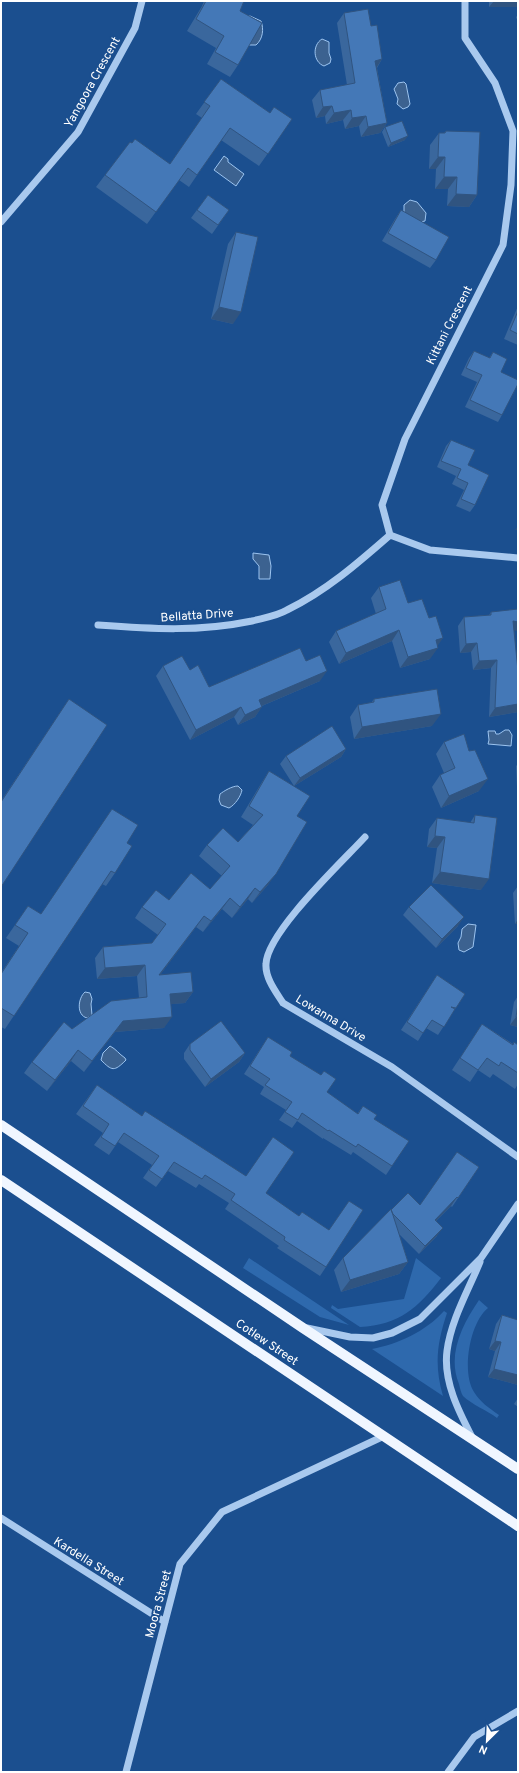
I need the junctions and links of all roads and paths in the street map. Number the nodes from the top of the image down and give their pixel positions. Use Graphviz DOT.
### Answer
graph roads {
  1 [pos="142,1"];
  2 [pos="465,1"];
  3 [pos="1,222"];
  4 [pos="390,535"];
  5 [pos="518,558"];
  6 [pos="98,625"];
  7 [pos="365,837"];
  8 [pos="1,1125"];
  9 [pos="518,1157"];
  10 [pos="1,1180"];
  11 [pos="518,1204"];
  12 [pos="481,1258"];
  13 [pos="303,1328"];
  14 [pos="384,1436"];
  15 [pos="472,1437"];
  16 [pos="518,1469"];
  17 [pos="1,1518"];
  18 [pos="518,1526"];
  19 [pos="165,1622"];
  20 [pos="518,1711"];
  21 [pos="126,1772"];
  22 [pos="448,1772"];
  1 -- 3 [label="street, Yangoora Crescent"];
  2 -- 4 [label="street, Kittani Crescent"];
  4 -- 5 [label="street"];
  4 -- 6 [label="street, Bellatta Drive"];
  7 -- 9 [label="street, Lowanna Drive"];
  8 -- 13 [label="main road"];
  10 -- 14 [label="main road, Cotlew Street"];
  11 -- 12 [label="street"];
  12 -- 13 [label="street"];
  12 -- 15 [label="street"];
  13 -- 15 [label="main road"];
  14 -- 18 [label="main road, Cotlew Street"];
  14 -- 19 [label="street, Moora Street"];
  15 -- 16 [label="main road"];
  17 -- 19 [label="street, Kardella Street"];
  19 -- 21 [label="street, Moora Street"];
  20 -- 22 [label="street"];
}
